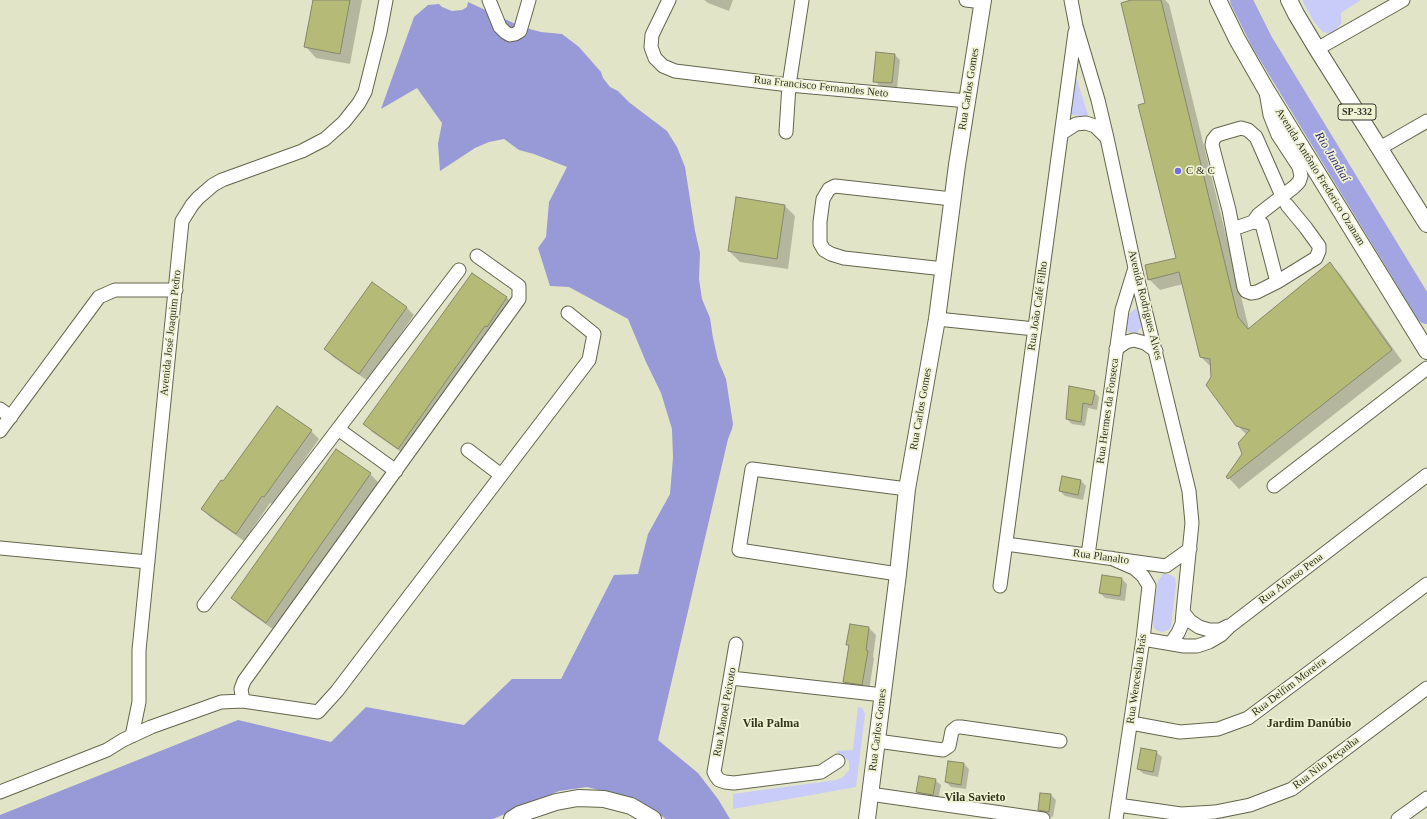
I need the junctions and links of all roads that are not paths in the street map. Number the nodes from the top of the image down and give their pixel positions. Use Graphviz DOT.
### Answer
graph roads {
  1 [pos="386,0"];
  2 [pos="489,0"];
  3 [pos="529,0"];
  4 [pos="669,0"];
  5 [pos="802,0"];
  6 [pos="966,0"];
  7 [pos="1071,0"];
  8 [pos="1218,0"];
  9 [pos="1289,0"];
  10 [pos="1403,0"];
  11 [pos="983,1"];
  12 [pos="1076,26"];
  13 [pos="1317,49"];
  14 [pos="789,85"];
  15 [pos="1265,88"];
  16 [pos="968,101"];
  17 [pos="1427,121"];
  18 [pos="786,132"];
  19 [pos="1062,133"];
  20 [pos="1107,138"];
  21 [pos="1380,148"];
  22 [pos="952,199"];
  23 [pos="1284,201"];
  24 [pos="1257,223"];
  25 [pos="1427,224"];
  26 [pos="1233,229"];
  27 [pos="477,256"];
  28 [pos="1136,268"];
  29 [pos="944,269"];
  30 [pos="459,270"];
  31 [pos="1277,282"];
  32 [pos="176,290"];
  33 [pos="568,313"];
  34 [pos="937,319"];
  35 [pos="1035,329"];
  36 [pos="1116,349"];
  37 [pos="1156,351"];
  38 [pos="1427,351"];
  39 [pos="1427,368"];
  40 [pos="0,409"];
  41 [pos="11,417"];
  42 [pos="338,428"];
  43 [pos="0,431"];
  44 [pos="468,450"];
  45 [pos="396,471"];
  46 [pos="501,475"];
  47 [pos="1427,475"];
  48 [pos="1274,486"];
  49 [pos="907,489"];
  50 [pos="1006,544"];
  51 [pos="0,548"];
  52 [pos="1190,549"];
  53 [pos="1088,555"];
  54 [pos="1111,558"];
  55 [pos="148,562"];
  56 [pos="1166,566"];
  57 [pos="898,574"];
  58 [pos="1186,581"];
  59 [pos="1427,584"];
  60 [pos="1000,586"];
  61 [pos="1149,586"];
  62 [pos="204,605"];
  63 [pos="1184,612"];
  64 [pos="1230,626"];
  65 [pos="1143,639"];
  66 [pos="1171,643"];
  67 [pos="736,644"];
  68 [pos="731,678"];
  69 [pos="1427,688"];
  70 [pos="883,695"];
  71 [pos="243,701"];
  72 [pos="1131,723"];
  73 [pos="132,736"];
  74 [pos="876,741"];
  75 [pos="1060,741"];
  76 [pos="838,761"];
  77 [pos="0,792"];
  78 [pos="870,794"];
  79 [pos="1427,798"];
  80 [pos="1118,805"];
  81 [pos="1002,816"];
  82 [pos="512,819"];
  83 [pos="653,819"];
  84 [pos="867,819"];
  85 [pos="1043,819"];
  86 [pos="1116,819"];
  87 [pos="1398,819"];
  1 -- 32 [label="street, Avenida José Joaquim Pedro"];
  2 -- 3 [label="street"];
  4 -- 14 [label="street, Rua Francisco Fernandes Neto"];
  5 -- 14 [label="street"];
  6 -- 11 [label="street"];
  7 -- 12 [label="street, Avenida Rodrigues Alves"];
  8 -- 15 [label="main road, Avenida Antônio Frederico Ozanam"];
  9 -- 13 [label="main road, SP-332"];
  10 -- 13 [label="street"];
  11 -- 16 [label="main road, Rua Carlos Gomes"];
  12 -- 19 [label="street, Rua João Café Filho"];
  12 -- 20 [label="street, Avenida Rodrigues Alves"];
  13 -- 21 [label="main road, SP-332"];
  14 -- 16 [label="street, Rua Francisco Fernandes Neto"];
  14 -- 18 [label="street"];
  15 -- 23 [label="street"];
  15 -- 38 [label="main road, Avenida Antônio Frederico Ozanam"];
  16 -- 22 [label="main road, Rua Carlos Gomes"];
  17 -- 21 [label="street"];
  19 -- 20 [label="street"];
  19 -- 35 [label="street, Rua João Café Filho"];
  20 -- 28 [label="street, Avenida Rodrigues Alves"];
  21 -- 25 [label="main road, SP-332"];
  22 -- 29 [label="main road, Rua Carlos Gomes"];
  22 -- 29 [label="street"];
  23 -- 24 [label="street"];
  23 -- 26 [label="street"];
  23 -- 31 [label="street"];
  24 -- 26 [label="street"];
  24 -- 31 [label="street"];
  26 -- 31 [label="street"];
  27 -- 45 [label="street"];
  28 -- 36 [label="street, Rua Hermes da Fonseca"];
  28 -- 37 [label="street, Avenida Rodrigues Alves"];
  29 -- 34 [label="main road, Rua Carlos Gomes"];
  30 -- 42 [label="street"];
  32 -- 41 [label="street"];
  32 -- 55 [label="street, Avenida José Joaquim Pedro"];
  33 -- 46 [label="street"];
  34 -- 35 [label="street"];
  34 -- 49 [label="main road, Rua Carlos Gomes"];
  35 -- 50 [label="street, Rua João Café Filho"];
  36 -- 37 [label="street"];
  36 -- 53 [label="street, Rua Hermes da Fonseca"];
  37 -- 52 [label="street, Avenida Rodrigues Alves"];
  39 -- 48 [label="street"];
  40 -- 41 [label="street"];
  41 -- 43 [label="street"];
  42 -- 45 [label="street"];
  42 -- 62 [label="street"];
  44 -- 46 [label="street"];
  45 -- 71 [label="street"];
  46 -- 71 [label="street"];
  47 -- 64 [label="street, Rua Afonso Pena"];
  49 -- 57 [label="main road, Rua Carlos Gomes"];
  49 -- 57 [label="street"];
  50 -- 53 [label="street, Rua Planalto"];
  50 -- 60 [label="street, Rua João Café Filho"];
  51 -- 55 [label="street"];
  52 -- 56 [label="street"];
  52 -- 58 [label="street, Avenida Rodrigues Alves"];
  53 -- 54 [label="street, Rua Planalto"];
  54 -- 56 [label="street, Rua Planalto"];
  54 -- 61 [label="street"];
  55 -- 73 [label="street, Avenida José Joaquim Pedro"];
  56 -- 58 [label="street, Rua Planalto"];
  56 -- 61 [label="street"];
  57 -- 70 [label="main road, Rua Carlos Gomes"];
  58 -- 63 [label="street, Avenida Rodrigues Alves"];
  59 -- 72 [label="street, Rua Delfim Moreira"];
  61 -- 65 [label="street, Rua Wenceslau Brás"];
  63 -- 64 [label="street"];
  63 -- 66 [label="street, Avenida Rodrigues Alves"];
  64 -- 66 [label="street, Rua Afonso Pena"];
  65 -- 66 [label="street, Rua Afonso Pena"];
  65 -- 72 [label="street, Rua Wenceslau Brás"];
  67 -- 68 [label="street, Rua Manoel Peixoto"];
  68 -- 70 [label="street"];
  68 -- 76 [label="street, Rua Manoel Peixoto"];
  69 -- 80 [label="street, Rua Nilo Peçanha"];
  70 -- 74 [label="main road, Rua Carlos Gomes"];
  71 -- 73 [label="street"];
  72 -- 80 [label="street, Rua Wenceslau Brás"];
  73 -- 77 [label="street"];
  74 -- 75 [label="street"];
  74 -- 78 [label="main road, Rua Carlos Gomes"];
  78 -- 81 [label="street"];
  78 -- 84 [label="main road, Rua Carlos Gomes"];
  79 -- 87 [label="street"];
  80 -- 86 [label="street, Rua Wenceslau Brás"];
  81 -- 85 [label="street"];
  82 -- 83 [label="main road"];
}
